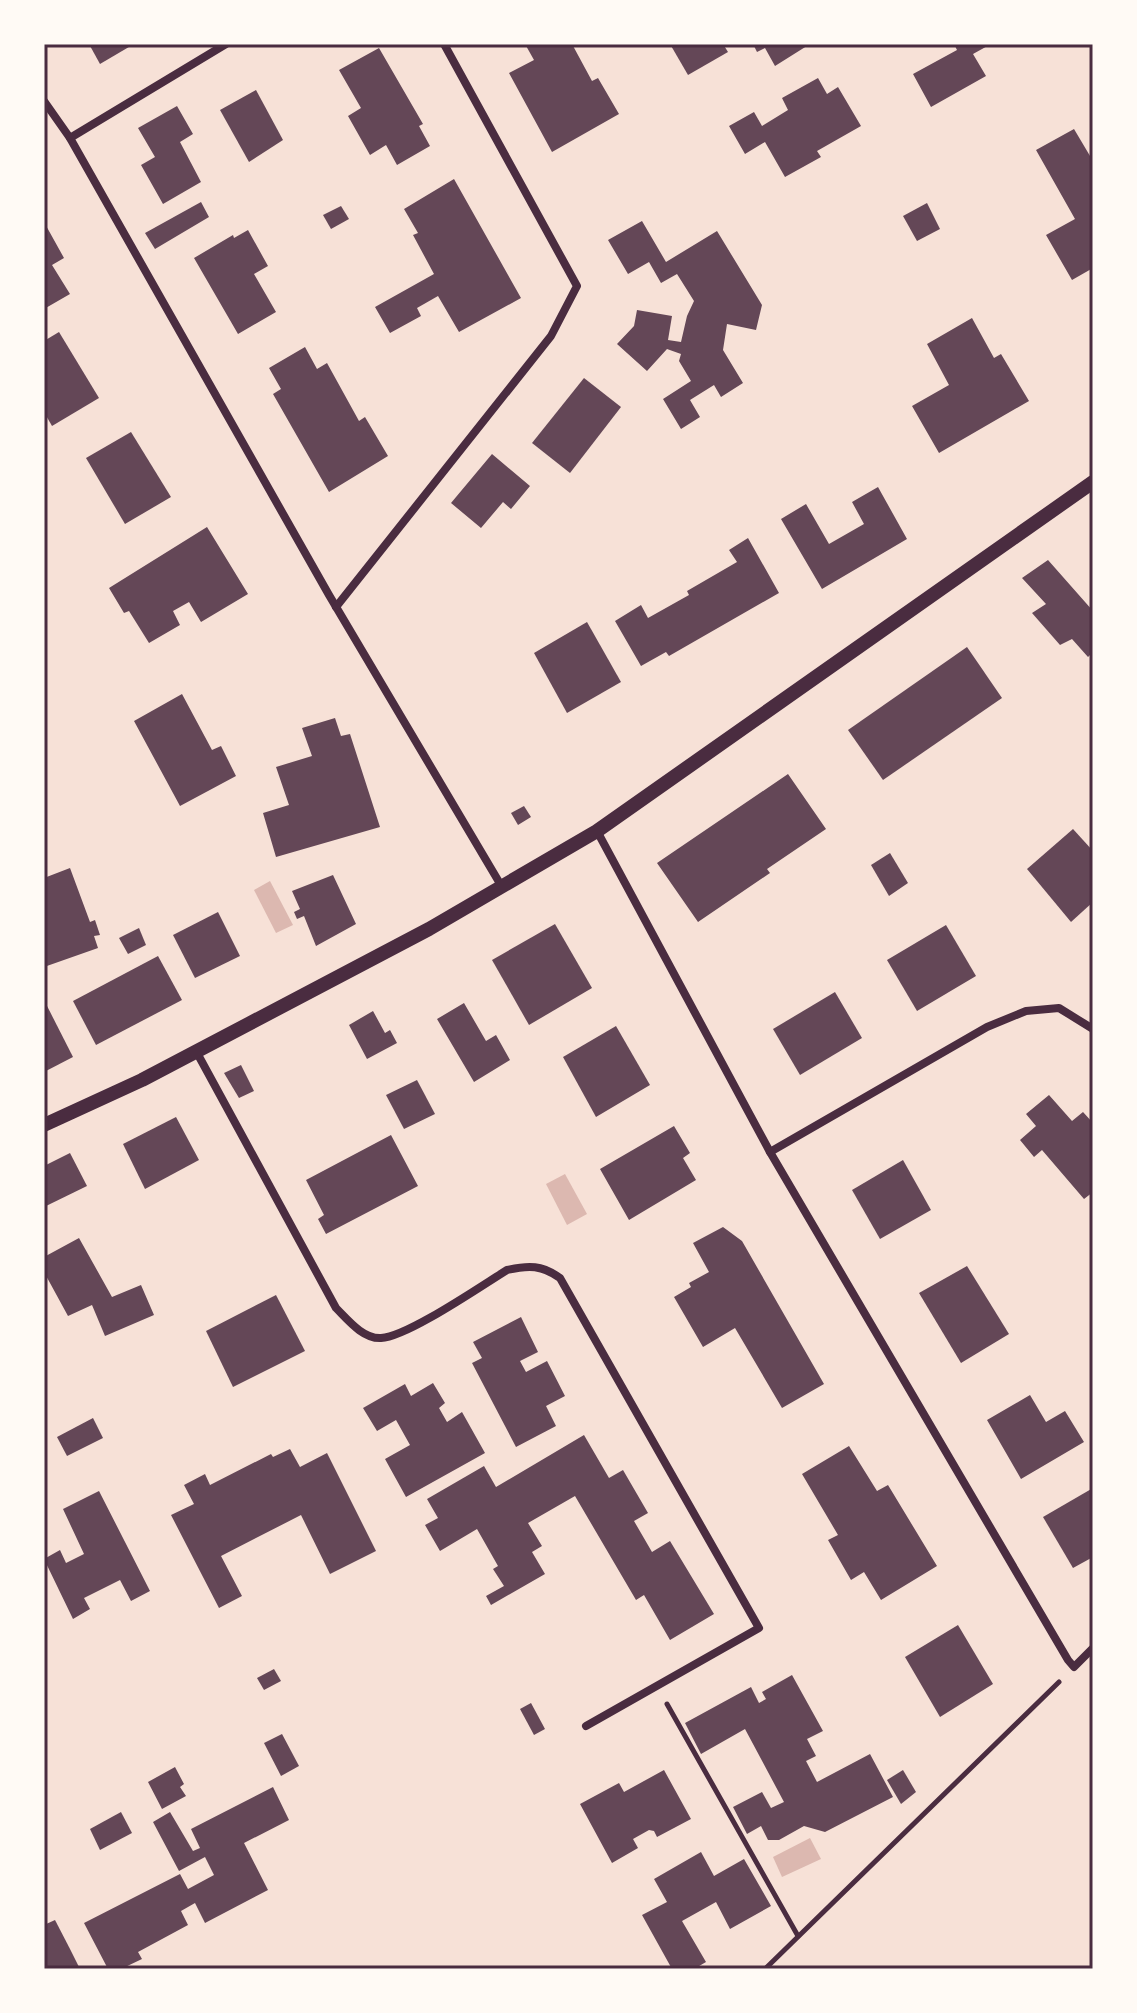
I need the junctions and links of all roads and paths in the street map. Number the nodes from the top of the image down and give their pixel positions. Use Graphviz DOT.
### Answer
graph roads {
  1 [pos="226,44"];
  2 [pos="444,44"];
  3 [pos="44,101"];
  4 [pos="70,138"];
  5 [pos="1093,482"];
  6 [pos="336,607"];
  7 [pos="597,831"];
  8 [pos="502,887"];
  9 [pos="1093,1029"];
  10 [pos="196,1051"];
  11 [pos="44,1125"];
  12 [pos="770,1152"];
  13 [pos="1093,1648"];
  14 [pos="1074,1667"];
  15 [pos="657,1686"];
  16 [pos="586,1726"];
  17 [pos="798,1937"];
  18 [pos="765,1969"];
  1 -- 4 [label="street"];
  2 -- 6 [label="street"];
  3 -- 4 [label="street"];
  4 -- 6 [label="street"];
  5 -- 7 [label="street"];
  6 -- 8 [label="street"];
  7 -- 8 [label="street"];
  7 -- 12 [label="street"];
  8 -- 10 [label="street"];
  9 -- 12 [label="street"];
  10 -- 11 [label="street"];
  10 -- 15 [label="street"];
  12 -- 14 [label="street"];
  13 -- 14 [label="street"];
  14 -- 17 [label="path"];
  15 -- 16 [label="street"];
  15 -- 17 [label="path"];
  17 -- 18 [label="path"];
}
